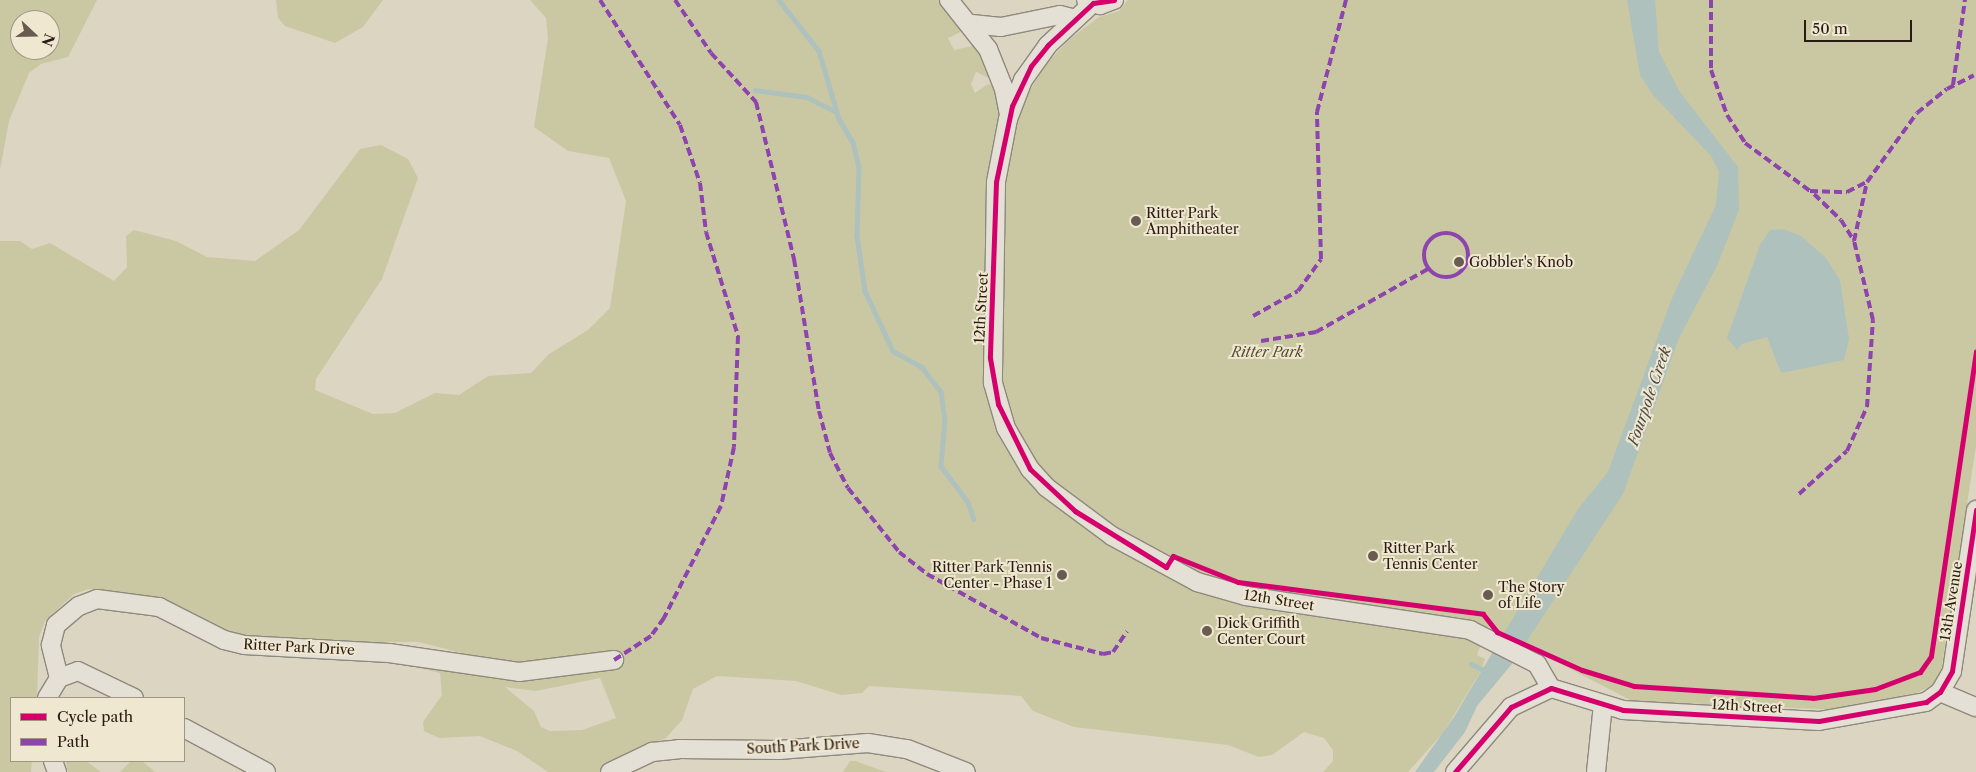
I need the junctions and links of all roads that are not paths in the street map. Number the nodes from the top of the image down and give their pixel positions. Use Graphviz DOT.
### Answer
graph roads {
  1 [pos="950,0"];
  2 [pos="1114,0"];
  3 [pos="1090,2"];
  4 [pos="1076,19"];
  5 [pos="972,24"];
  6 [pos="1008,118"];
  7 [pos="1976,510"];
  8 [pos="614,660"];
  9 [pos="59,678"];
  10 [pos="1550,688"];
  11 [pos="1940,692"];
  12 [pos="48,697"];
  13 [pos="132,697"];
  14 [pos="1603,704"];
  15 [pos="1976,707"];
  16 [pos="185,729"];
  17 [pos="266,772"];
  18 [pos="610,772"];
  19 [pos="966,772"];
  20 [pos="1455,772"];
  21 [pos="1596,772"];
  1 -- 5 [label="street"];
  2 -- 3 [label="street"];
  3 -- 4 [label="street, 12th Street"];
  4 -- 5 [label="street"];
  4 -- 6 [label="street, 12th Street"];
  5 -- 6 [label="street"];
  6 -- 10 [label="street, 12th Street"];
  7 -- 11 [label="street, 13th Avenue"];
  8 -- 9 [label="street, Ritter Park Drive"];
  9 -- 12 [label="street"];
  9 -- 13 [label="street"];
  10 -- 14 [label="street, 12th Street"];
  10 -- 20 [label="street"];
  11 -- 14 [label="street, 12th Street"];
  11 -- 15 [label="street"];
  14 -- 21 [label="street"];
  16 -- 17 [label="street"];
  18 -- 19 [label="street, South Park Drive"];
}
